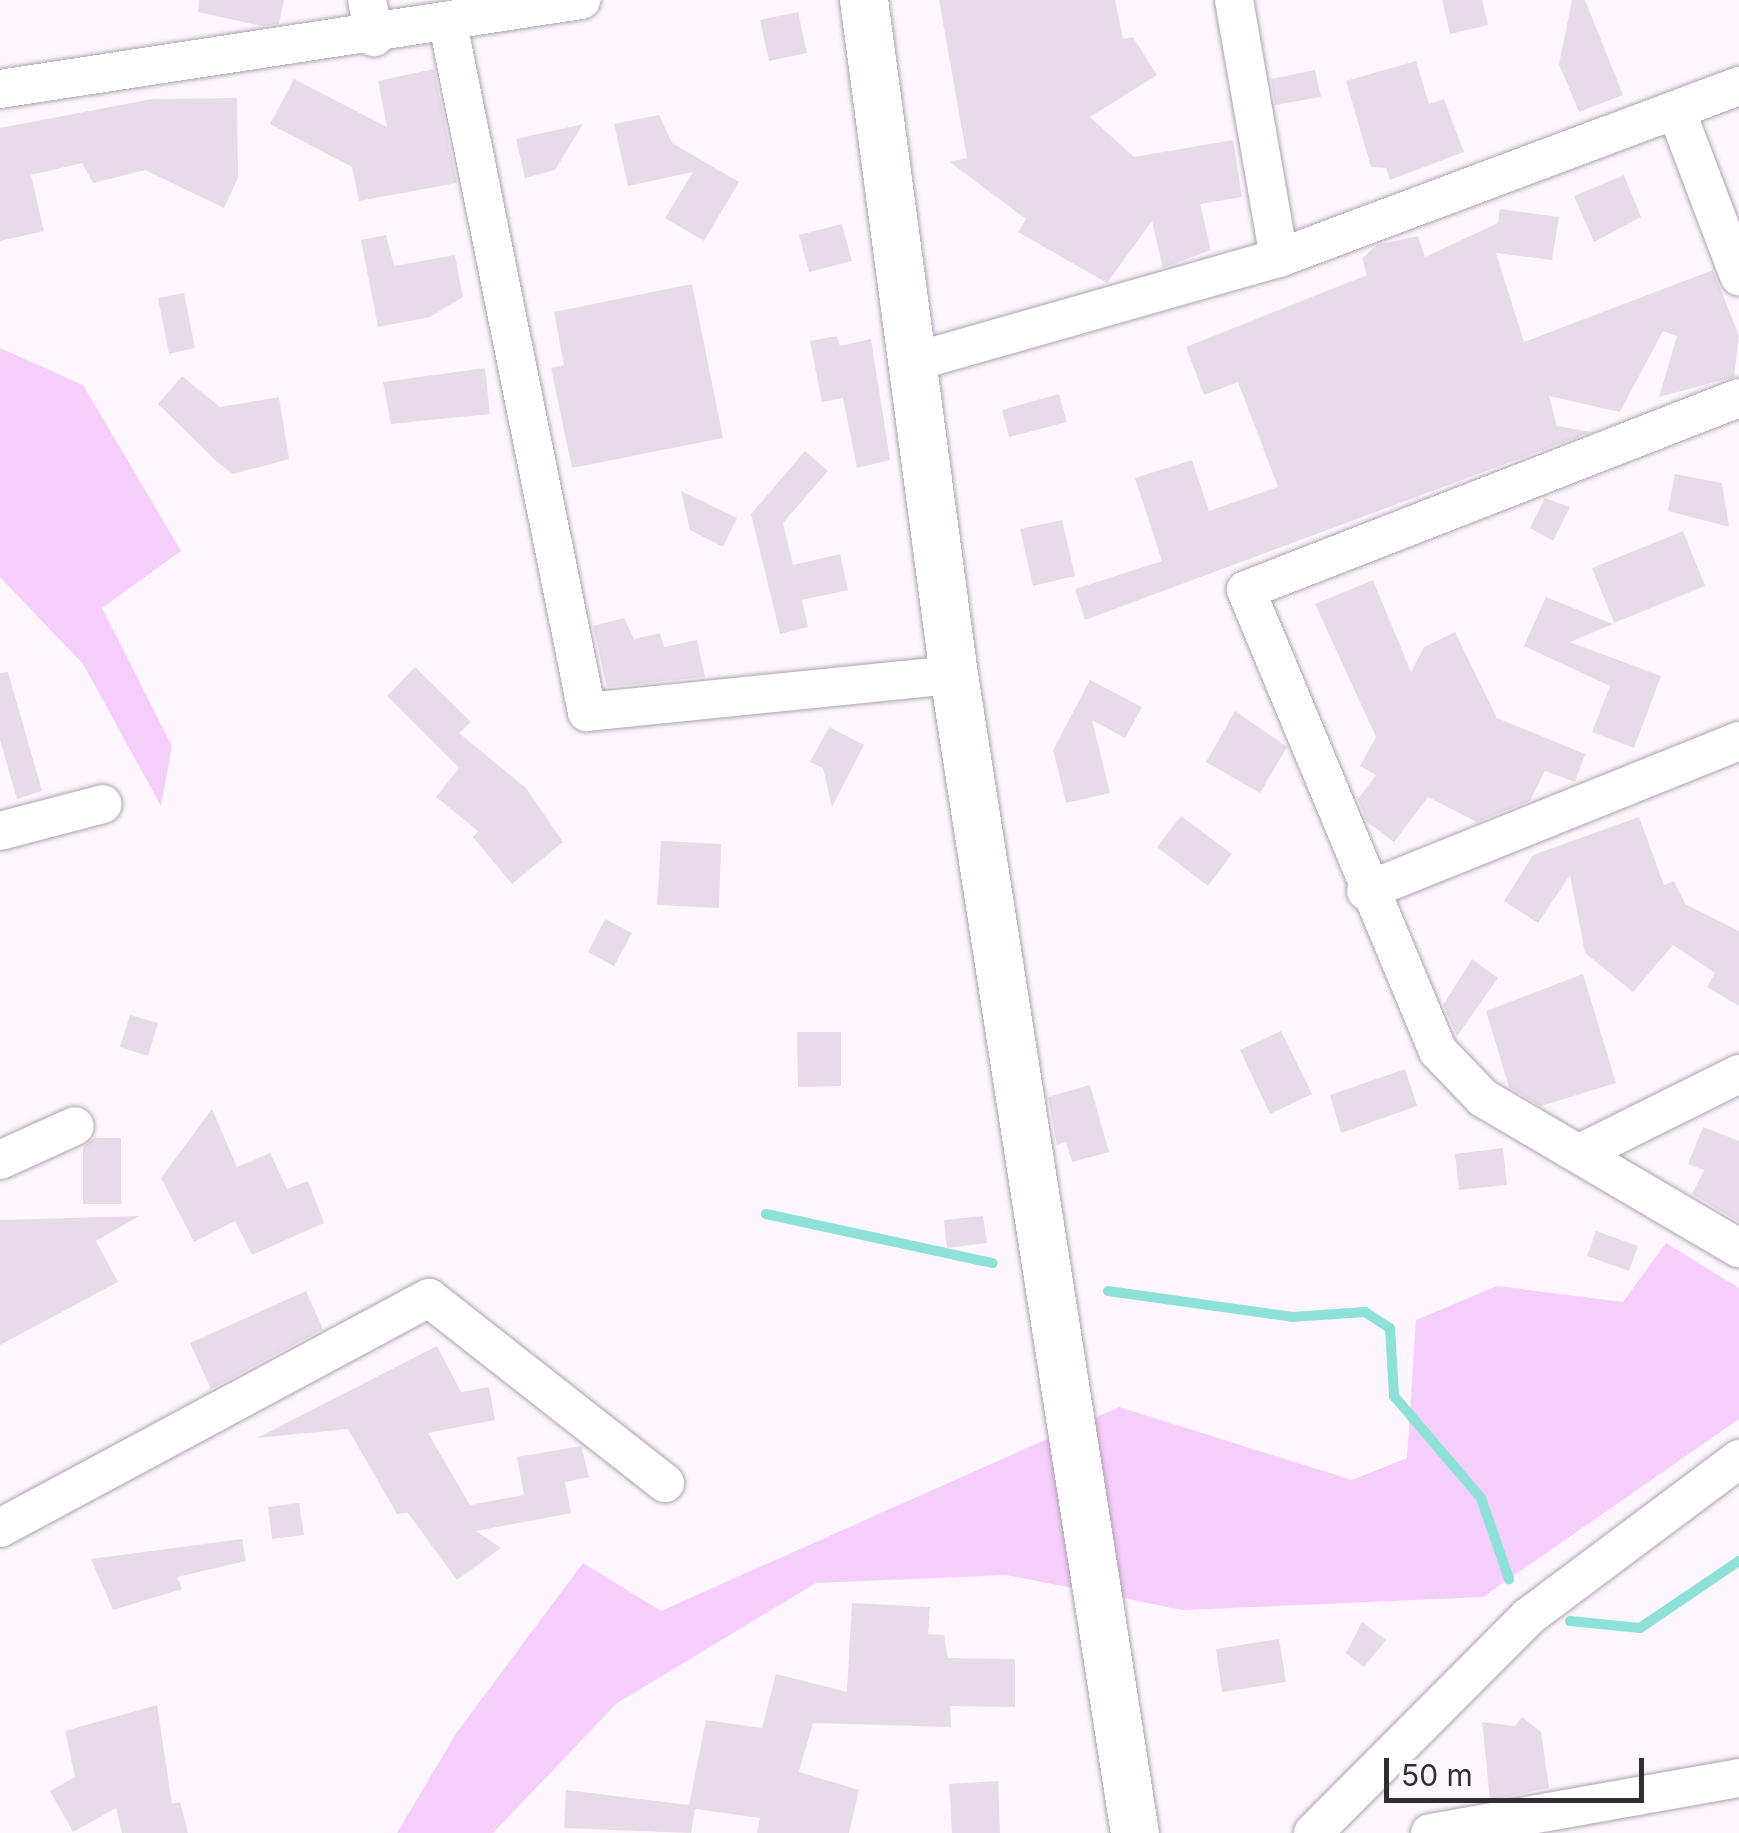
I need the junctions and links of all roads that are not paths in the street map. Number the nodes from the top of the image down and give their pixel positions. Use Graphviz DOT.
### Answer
graph roads {
  1 [pos="367,0"];
  2 [pos="581,0"];
  3 [pos="864,0"];
  4 [pos="1234,0"];
  5 [pos="448,24"];
  6 [pos="374,37"];
  7 [pos="1739,86"];
  8 [pos="0,89"];
  9 [pos="1676,110"];
  10 [pos="1279,258"];
  11 [pos="1739,276"];
  12 [pos="913,362"];
  13 [pos="1739,398"];
  14 [pos="954,676"];
  15 [pos="1739,742"];
  16 [pos="103,804"];
  17 [pos="0,831"];
  18 [pos="1366,891"];
  19 [pos="1739,1074"];
  20 [pos="75,1126"];
  21 [pos="1580,1152"];
  22 [pos="0,1160"];
  23 [pos="1739,1248"];
  24 [pos="1739,1459"];
  25 [pos="665,1483"];
  26 [pos="0,1528"];
  27 [pos="1739,1778"];
  28 [pos="1134,1833"];
  29 [pos="1312,1833"];
  30 [pos="1430,1833"];
  1 -- 6 [label="street"];
  2 -- 5 [label="street"];
  3 -- 12 [label="street"];
  4 -- 10 [label="street"];
  5 -- 6 [label="street"];
  5 -- 14 [label="street"];
  6 -- 8 [label="street"];
  7 -- 9 [label="street"];
  9 -- 10 [label="street"];
  9 -- 11 [label="street"];
  10 -- 12 [label="street"];
  12 -- 14 [label="street"];
  13 -- 18 [label="street"];
  14 -- 28 [label="street"];
  15 -- 18 [label="street"];
  16 -- 17 [label="street"];
  18 -- 21 [label="street"];
  19 -- 21 [label="street"];
  20 -- 22 [label="street"];
  21 -- 23 [label="street"];
  24 -- 29 [label="street"];
  25 -- 26 [label="street"];
  27 -- 30 [label="street"];
}
